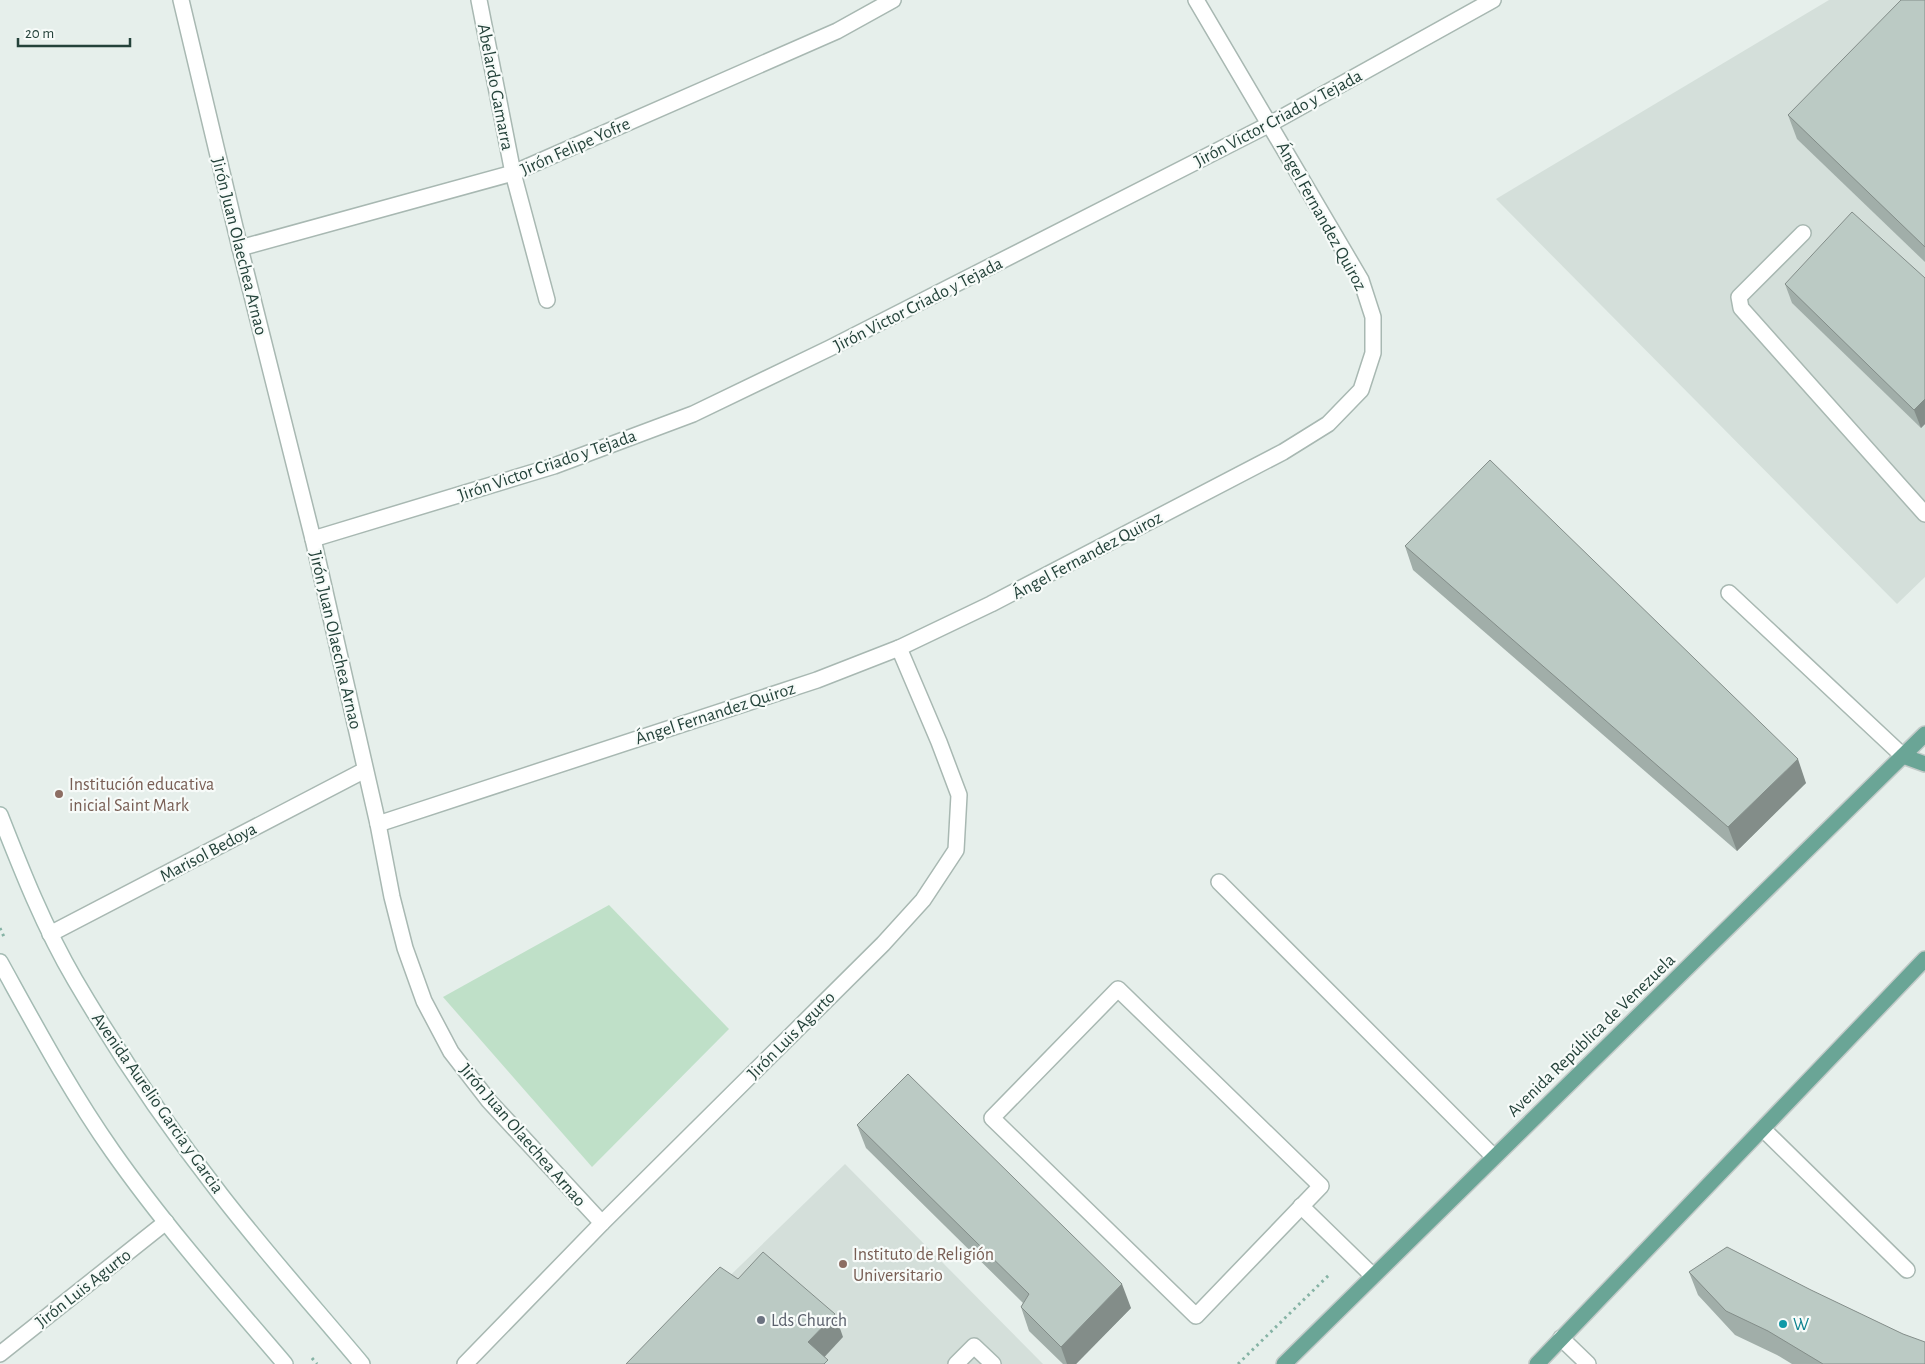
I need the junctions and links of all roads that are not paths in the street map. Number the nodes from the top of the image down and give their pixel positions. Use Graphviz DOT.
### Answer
graph roads {
  1 [pos="182,0"];
  2 [pos="479,0"];
  3 [pos="893,0"];
  4 [pos="1196,0"];
  5 [pos="1494,0"];
  6 [pos="1270,124"];
  7 [pos="513,173"];
  8 [pos="1803,233"];
  9 [pos="240,248"];
  10 [pos="547,300"];
  11 [pos="1925,514"];
  12 [pos="313,539"];
  13 [pos="1729,593"];
  14 [pos="899,648"];
  15 [pos="1925,734"];
  16 [pos="1903,756"];
  17 [pos="1925,764"];
  18 [pos="365,770"];
  19 [pos="0,815"];
  20 [pos="378,824"];
  21 [pos="1219,882"];
  22 [pos="50,934"];
  23 [pos="1925,959"];
  24 [pos="0,962"];
  25 [pos="1763,1129"];
  26 [pos="1494,1157"];
  27 [pos="1301,1206"];
  28 [pos="166,1222"];
  29 [pos="602,1223"];
  30 [pos="1907,1270"];
  31 [pos="1373,1276"];
  32 [pos="1561,1338"];
  33 [pos="0,1354"];
  34 [pos="285,1364"];
  35 [pos="362,1364"];
  36 [pos="465,1364"];
  37 [pos="956,1364"];
  38 [pos="993,1364"];
  39 [pos="1284,1364"];
  40 [pos="1537,1364"];
  41 [pos="1588,1364"];
  1 -- 9 [label="street, Jirón Juan Olaechea Arnao"];
  2 -- 7 [label="street, Abelardo Gamarra"];
  3 -- 7 [label="street, Jirón Felipe Yofre"];
  4 -- 6 [label="street, Ángel Fernandez Quiroz"];
  5 -- 6 [label="street, Jirón Victor Criado y Tejada"];
  6 -- 12 [label="street, Jirón Victor Criado y Tejada"];
  6 -- 14 [label="street, Ángel Fernandez Quiroz"];
  7 -- 9 [label="street, Jirón Felipe Yofre"];
  7 -- 10 [label="street, Abelardo Gamarra"];
  8 -- 11 [label="street"];
  9 -- 12 [label="street, Jirón Juan Olaechea Arnao"];
  12 -- 18 [label="street, Jirón Juan Olaechea Arnao"];
  13 -- 16 [label="street"];
  14 -- 20 [label="street, Ángel Fernandez Quiroz"];
  14 -- 29 [label="street, Jirón Luis Agurto"];
  15 -- 16 [label="main road, Avenida República de Venezuela"];
  16 -- 17 [label="main road"];
  16 -- 26 [label="main road, Avenida República de Venezuela"];
  18 -- 20 [label="street, Jirón Juan Olaechea Arnao"];
  18 -- 22 [label="street, Marisol Bedoya"];
  19 -- 22 [label="street, Avenida Aurelio Garcia y Garcia"];
  20 -- 29 [label="street, Jirón Juan Olaechea Arnao"];
  21 -- 26 [label="street"];
  22 -- 35 [label="street, Avenida Aurelio Garcia y Garcia"];
  23 -- 25 [label="main road"];
  24 -- 28 [label="street"];
  25 -- 30 [label="street"];
  25 -- 32 [label="main road"];
  26 -- 31 [label="main road, Avenida República de Venezuela"];
  27 -- 27 [label="street"];
  27 -- 31 [label="street"];
  28 -- 33 [label="street, Jirón Luis Agurto"];
  28 -- 34 [label="street"];
  29 -- 36 [label="street, Jirón Luis Agurto"];
  31 -- 39 [label="main road, Avenida República de Venezuela"];
  32 -- 40 [label="main road"];
  32 -- 41 [label="street"];
  37 -- 38 [label="street"];
}
